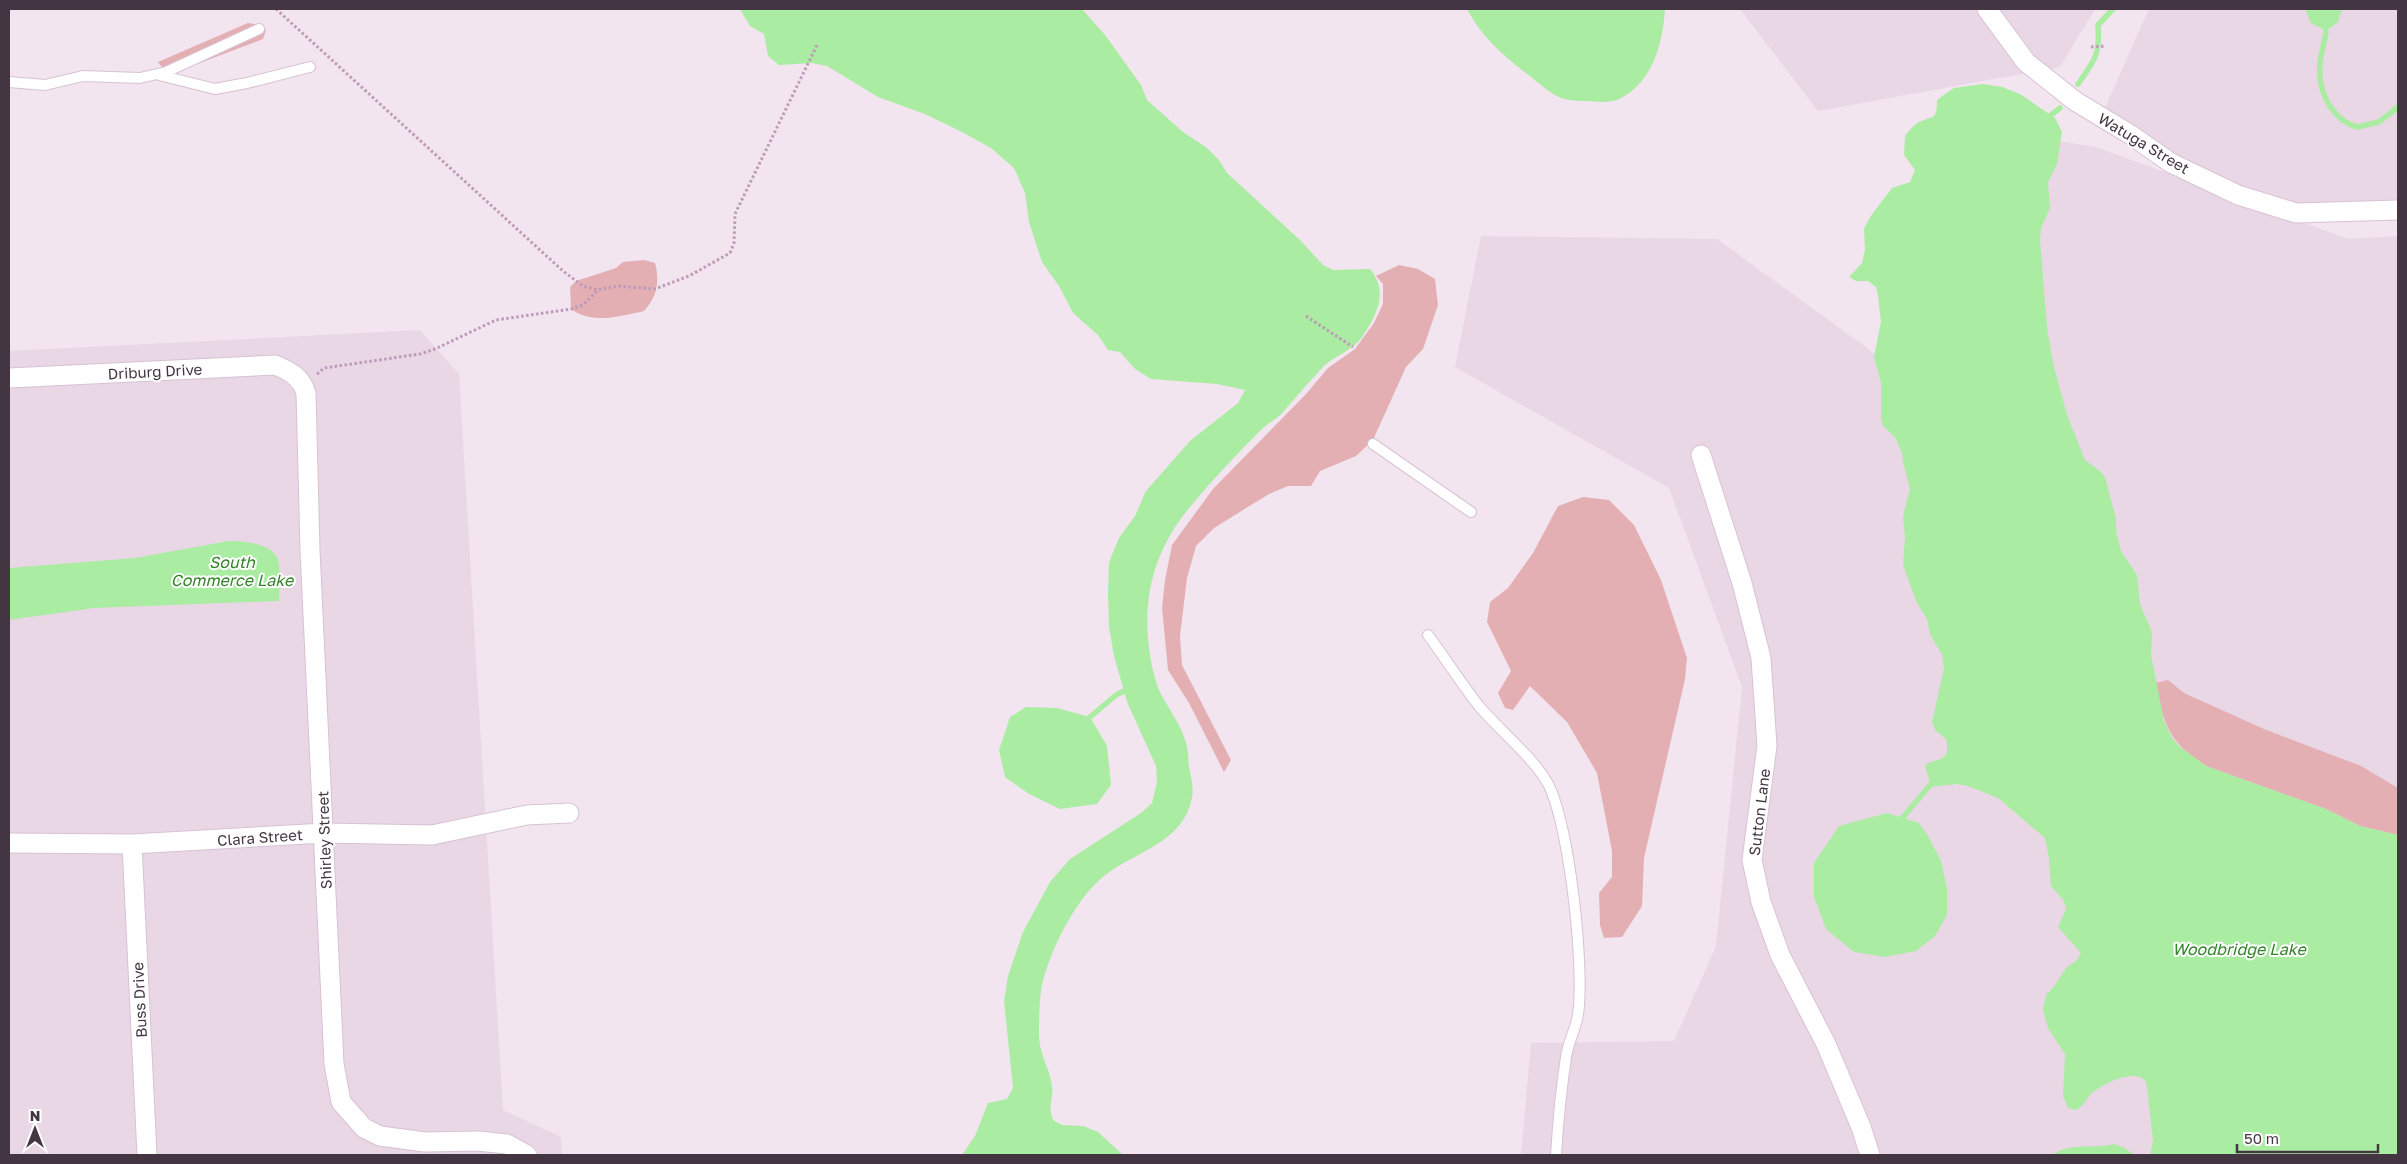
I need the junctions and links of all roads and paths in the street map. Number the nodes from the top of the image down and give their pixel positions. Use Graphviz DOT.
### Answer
graph roads {
  1 [pos="276,9"];
  2 [pos="1987,9"];
  3 [pos="259,29"];
  4 [pos="817,45"];
  5 [pos="2106,46"];
  6 [pos="2091,47"];
  7 [pos="310,67"];
  8 [pos="158,75"];
  9 [pos="9,82"];
  10 [pos="2398,210"];
  11 [pos="598,290"];
  12 [pos="1306,316"];
  13 [pos="1353,347"];
  14 [pos="9,378"];
  15 [pos="301,381"];
  16 [pos="1373,444"];
  17 [pos="1701,455"];
  18 [pos="1471,512"];
  19 [pos="1428,635"];
  20 [pos="569,813"];
  21 [pos="324,833"];
  22 [pos="9,843"];
  23 [pos="132,844"];
  24 [pos="147,1155"];
  25 [pos="527,1155"];
  26 [pos="1556,1155"];
  27 [pos="1870,1155"];
  1 -- 11 [label="path"];
  2 -- 10 [label="street, Watuga Street"];
  3 -- 8 [label="lane"];
  4 -- 11 [label="path"];
  5 -- 6 [label="path"];
  7 -- 8 [label="lane"];
  8 -- 9 [label="lane"];
  11 -- 15 [label="path"];
  12 -- 13 [label="path"];
  14 -- 15 [label="street, Driburg Drive"];
  15 -- 21 [label="street, Shirley Street"];
  16 -- 18 [label="lane"];
  17 -- 27 [label="street, Sutton Lane"];
  19 -- 26 [label="lane"];
  20 -- 21 [label="street, Clara Street"];
  21 -- 23 [label="street, Clara Street"];
  21 -- 25 [label="street, Shirley Street"];
  22 -- 23 [label="street, Clara Street"];
  23 -- 24 [label="street, Buss Drive"];
}
